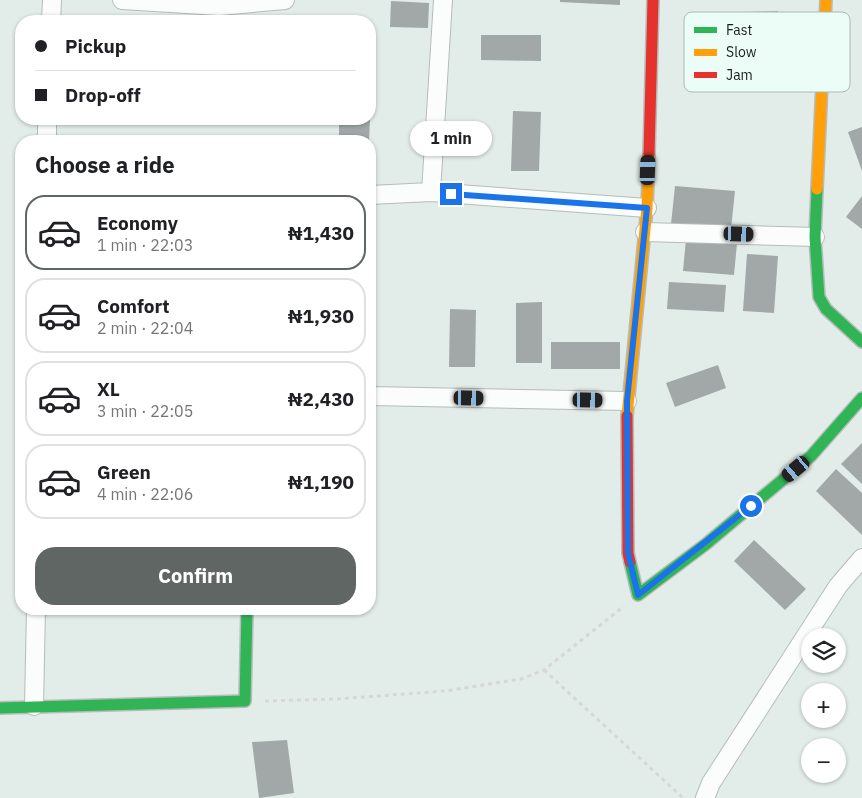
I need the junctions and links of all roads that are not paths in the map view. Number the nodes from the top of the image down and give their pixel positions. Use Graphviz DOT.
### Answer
graph roads {
  1 [pos="52,0"];
  2 [pos="122,0"];
  3 [pos="285,0"];
  4 [pos="443,0"];
  5 [pos="653,0"];
  6 [pos="51,15"];
  7 [pos="822,92"];
  8 [pos="431,192"];
  9 [pos="376,195"];
  10 [pos="647,208"];
  11 [pos="645,232"];
  12 [pos="815,237"];
  13 [pos="862,342"];
  14 [pos="376,396"];
  15 [pos="862,398"];
  16 [pos="627,401"];
  17 [pos="862,558"];
  18 [pos="36,615"];
  19 [pos="247,615"];
  20 [pos="34,706"];
  21 [pos="0,708"];
  22 [pos="705,798"];
  1 -- 6 [label="street"];
  2 -- 3 [label="street"];
  4 -- 8 [label="street"];
  5 -- 10 [label="street"];
  7 -- 12 [label="street"];
  8 -- 9 [label="street"];
  8 -- 10 [label="street"];
  10 -- 11 [label="street"];
  11 -- 12 [label="street"];
  11 -- 16 [label="street"];
  12 -- 13 [label="street"];
  14 -- 16 [label="street"];
  15 -- 16 [label="street"];
  17 -- 22 [label="street"];
  18 -- 20 [label="street"];
  19 -- 20 [label="street"];
  20 -- 21 [label="street"];
}
